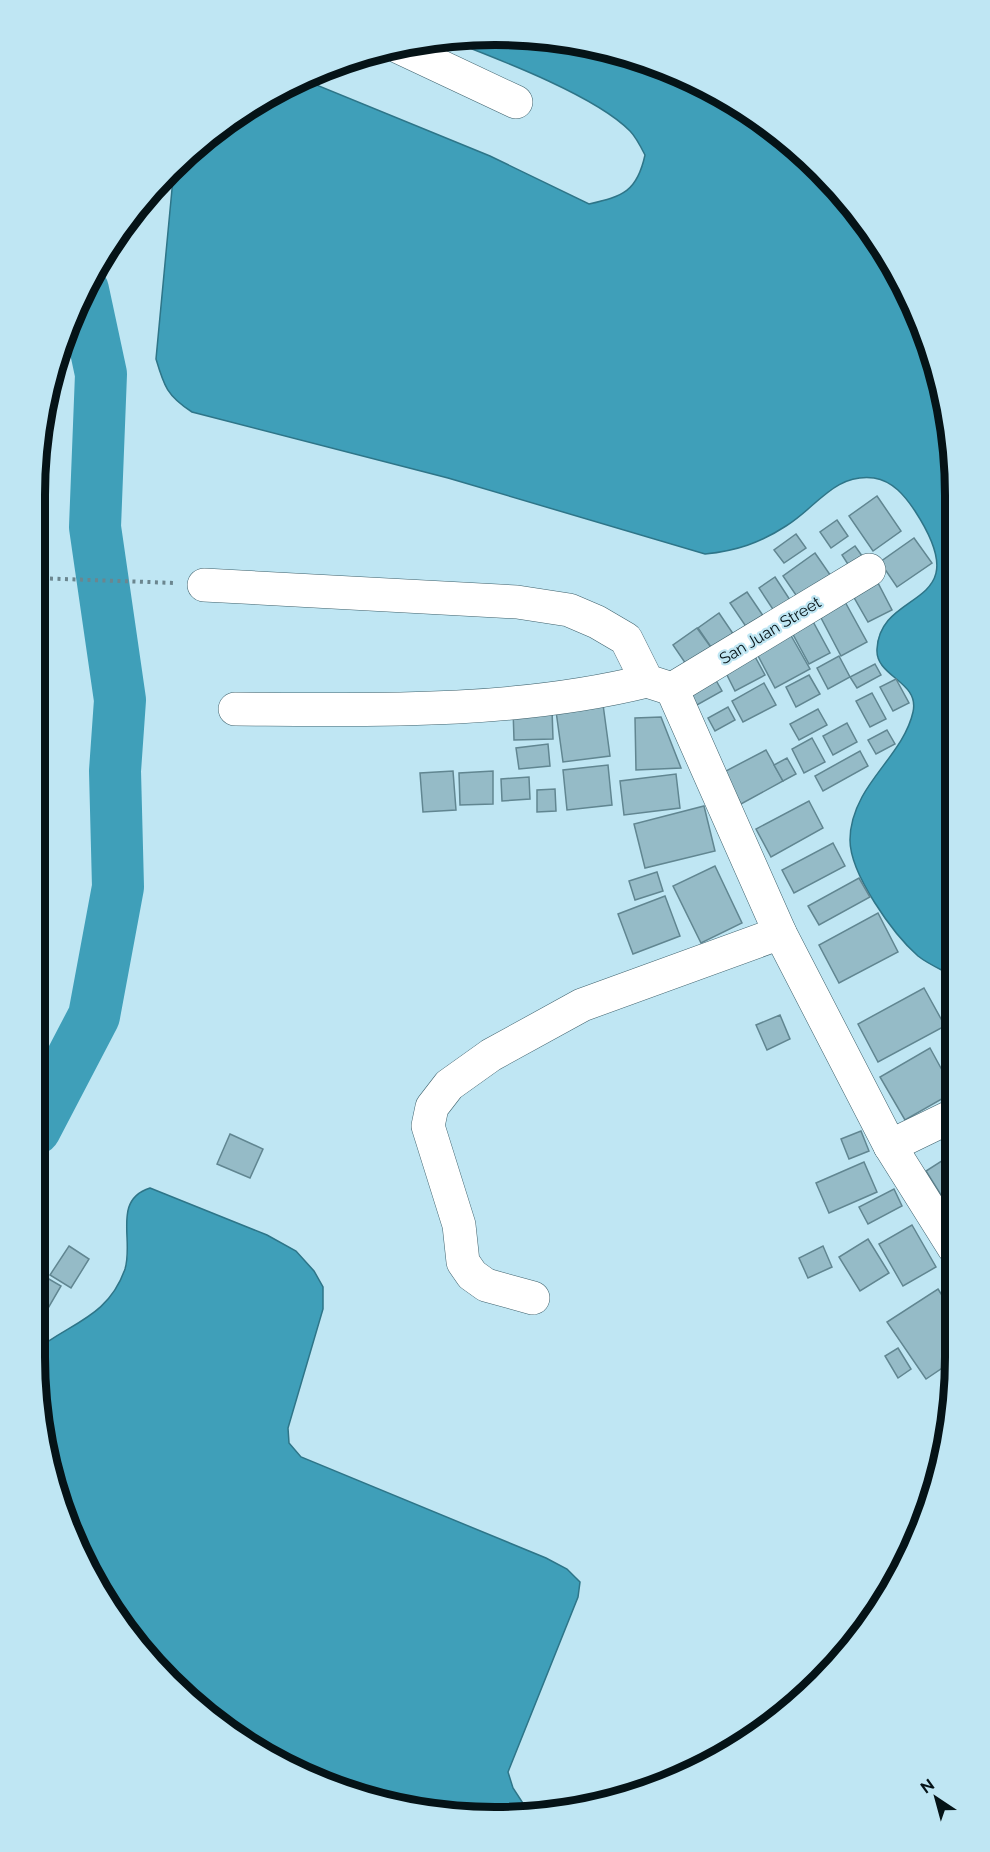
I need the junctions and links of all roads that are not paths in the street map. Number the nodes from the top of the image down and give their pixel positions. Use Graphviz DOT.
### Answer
graph roads {
  1 [pos="412,53"];
  2 [pos="516,102"];
  3 [pos="869,570"];
  4 [pos="204,585"];
  5 [pos="659,685"];
  6 [pos="235,709"];
  7 [pos="780,933"];
  8 [pos="945,1119"];
  9 [pos="891,1146"];
  10 [pos="945,1233"];
  11 [pos="532,1298"];
  1 -- 2 [label="street"];
  3 -- 5 [label="street, San Juan Street"];
  4 -- 5 [label="street"];
  5 -- 6 [label="street, San Juan Street"];
  5 -- 7 [label="street"];
  7 -- 9 [label="street"];
  7 -- 11 [label="street"];
  8 -- 9 [label="street"];
  9 -- 10 [label="street"];
}
